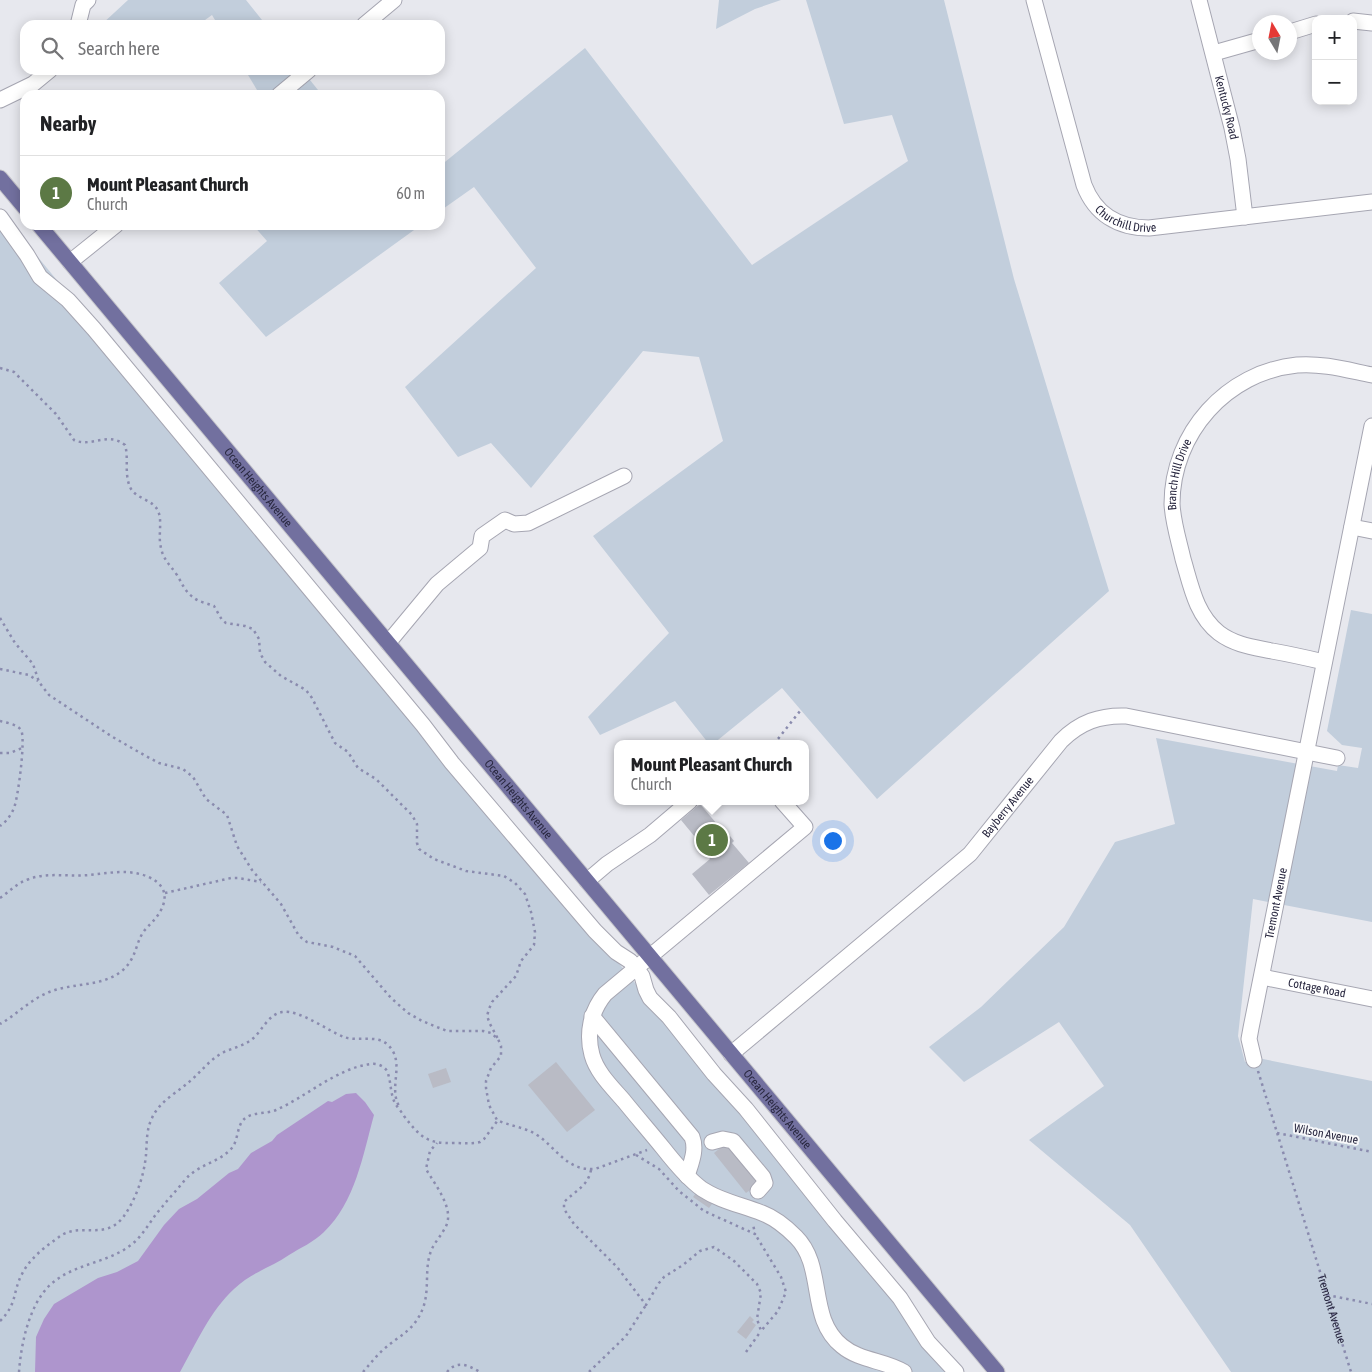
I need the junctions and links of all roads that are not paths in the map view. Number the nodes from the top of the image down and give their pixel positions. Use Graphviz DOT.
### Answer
graph roads {
  1 [pos="394,0"];
  2 [pos="1034,0"];
  3 [pos="1199,0"];
  4 [pos="83,2"];
  5 [pos="79,20"];
  6 [pos="370,20"];
  7 [pos="1357,21"];
  8 [pos="1372,22"];
  9 [pos="1312,25"];
  10 [pos="1297,30"];
  11 [pos="1252,42"];
  12 [pos="1214,54"];
  13 [pos="44,75"];
  14 [pos="303,75"];
  15 [pos="20,90"];
  16 [pos="21,90"];
  17 [pos="285,90"];
  18 [pos="0,100"];
  19 [pos="0,178"];
  20 [pos="20,202"];
  21 [pos="1372,202"];
  22 [pos="0,217"];
  23 [pos="1245,217"];
  24 [pos="43,230"];
  25 [pos="110,230"];
  26 [pos="70,262"];
  27 [pos="1372,375"];
  28 [pos="1372,426"];
  29 [pos="624,476"];
  30 [pos="1352,527"];
  31 [pos="1372,531"];
  32 [pos="388,643"];
  33 [pos="1324,662"];
  34 [pos="1306,752"];
  35 [pos="1337,758"];
  36 [pos="685,805"];
  37 [pos="786,805"];
  38 [pos="587,881"];
  39 [pos="650,956"];
  40 [pos="636,968"];
  41 [pos="1262,977"];
  42 [pos="1372,999"];
  43 [pos="592,1016"];
  44 [pos="731,1054"];
  45 [pos="1254,1060"];
  46 [pos="694,1144"];
  47 [pos="687,1176"];
  48 [pos="751,1209"];
  49 [pos="904,1372"];
  50 [pos="956,1372"];
  51 [pos="997,1372"];
  1 -- 6 [label="street"];
  2 -- 23 [label="street, Churchill Drive"];
  3 -- 12 [label="street, Kentucky Road"];
  4 -- 5 [label="street"];
  7 -- 8 [label="street"];
  9 -- 10 [label="street"];
  11 -- 12 [label="street"];
  12 -- 23 [label="street, Kentucky Road"];
  13 -- 16 [label="street"];
  14 -- 17 [label="street"];
  15 -- 18 [label="street"];
  19 -- 20 [label="main road"];
  21 -- 23 [label="street, Churchill Drive"];
  22 -- 40 [label="street"];
  24 -- 26 [label="main road, Ocean Heights Avenue"];
  25 -- 26 [label="street"];
  26 -- 32 [label="main road, Ocean Heights Avenue"];
  27 -- 33 [label="street, Branch Hill Drive"];
  28 -- 30 [label="street, Tremont Avenue"];
  29 -- 32 [label="street"];
  30 -- 31 [label="street"];
  30 -- 33 [label="street, Tremont Avenue"];
  32 -- 38 [label="main road, Ocean Heights Avenue"];
  33 -- 34 [label="street, Tremont Avenue"];
  34 -- 35 [label="street, Bayberry Avenue"];
  34 -- 41 [label="street, Tremont Avenue"];
  34 -- 44 [label="street, Bayberry Avenue"];
  36 -- 38 [label="street"];
  37 -- 39 [label="street"];
  38 -- 39 [label="main road, Ocean Heights Avenue"];
  39 -- 40 [label="street"];
  39 -- 44 [label="main road, Ocean Heights Avenue"];
  40 -- 43 [label="street"];
  40 -- 50 [label="street"];
  41 -- 42 [label="street, Cottage Road"];
  41 -- 45 [label="street, Tremont Avenue"];
  43 -- 46 [label="street"];
  43 -- 47 [label="street"];
  44 -- 51 [label="main road, Ocean Heights Avenue"];
  46 -- 47 [label="street"];
  46 -- 48 [label="street"];
  47 -- 48 [label="street"];
  48 -- 49 [label="street"];
}
